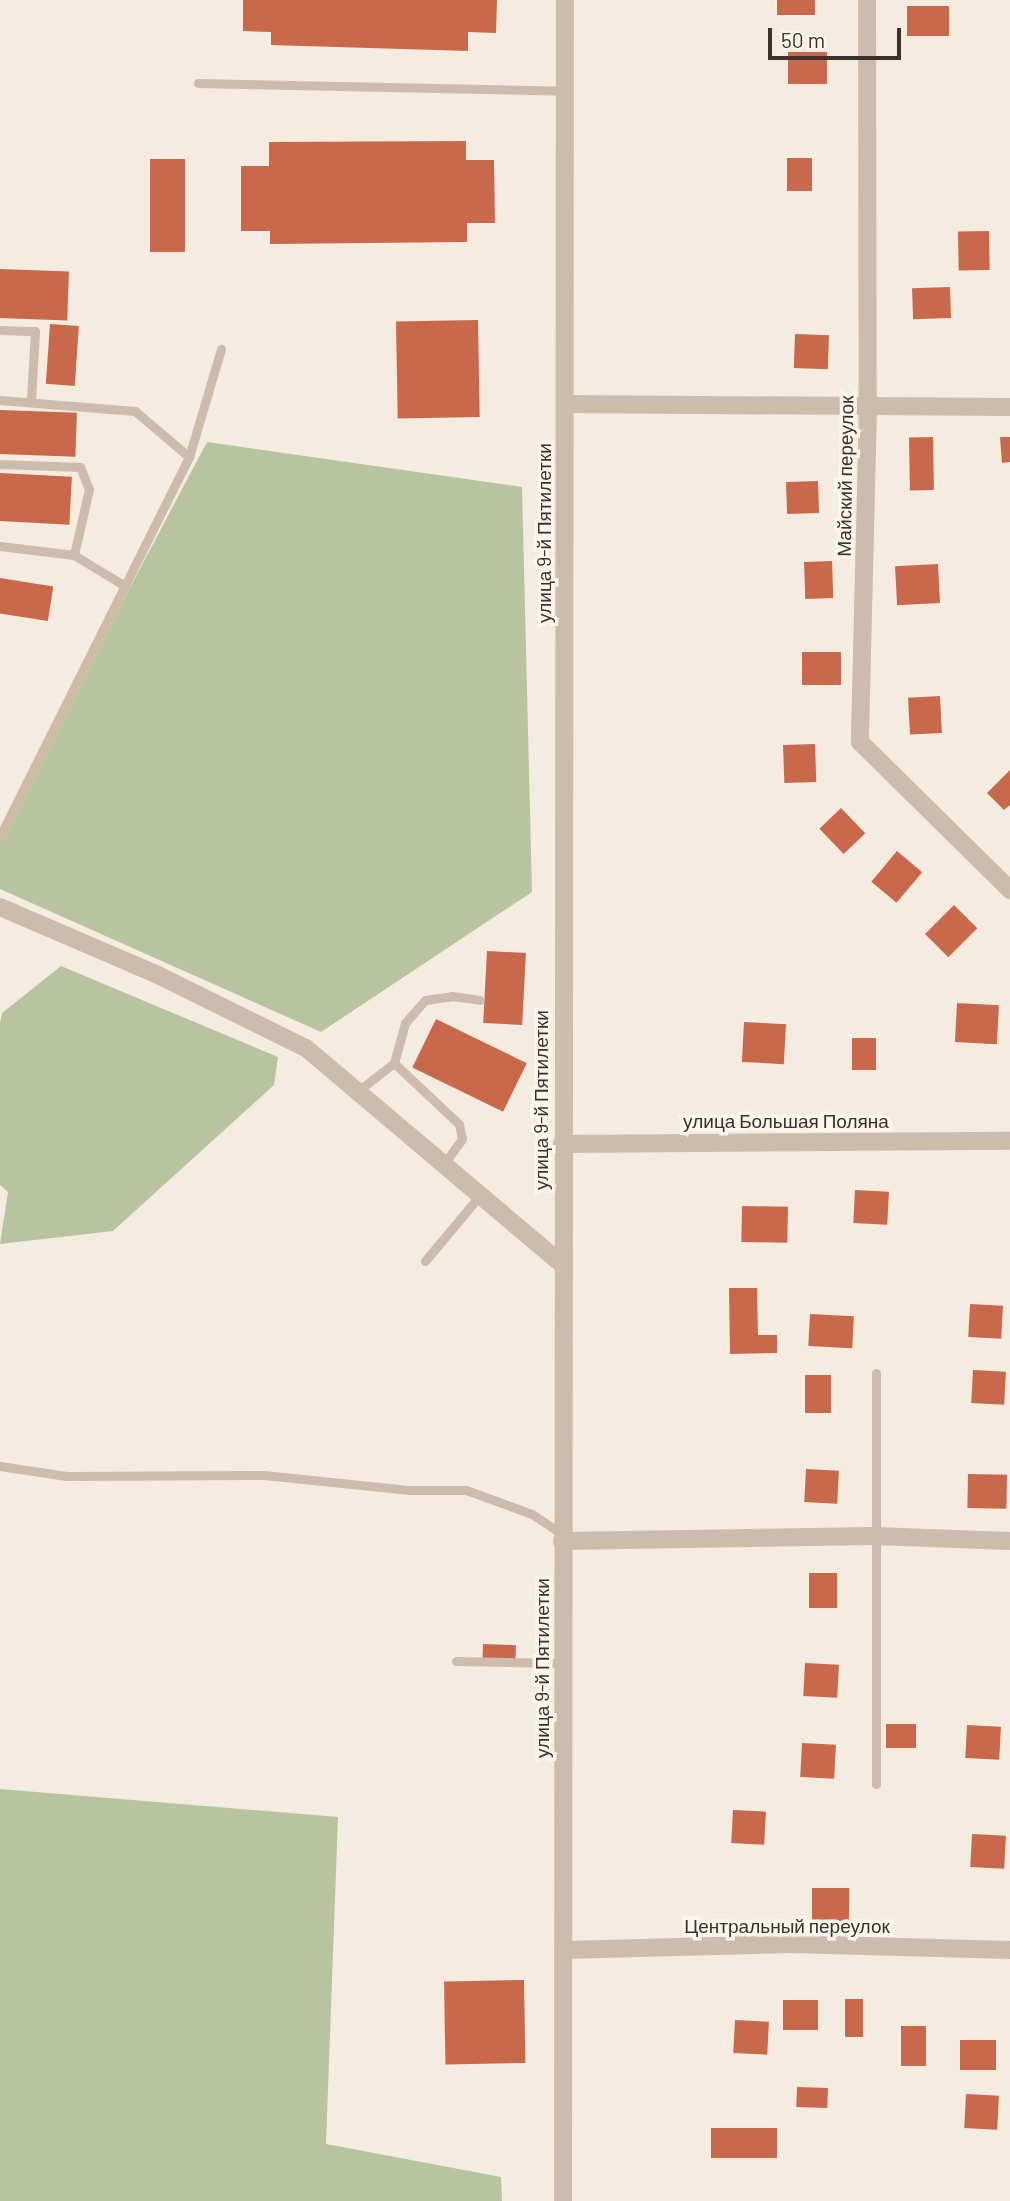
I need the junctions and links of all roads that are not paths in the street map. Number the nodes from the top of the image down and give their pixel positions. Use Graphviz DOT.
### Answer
graph roads {
  1 [pos="565,0"];
  2 [pos="867,0"];
  3 [pos="198,83"];
  4 [pos="565,91"];
  5 [pos="0,330"];
  6 [pos="221,349"];
  7 [pos="0,400"];
  8 [pos="31,401"];
  9 [pos="566,404"];
  10 [pos="1010,407"];
  11 [pos="868,408"];
  12 [pos="189,457"];
  13 [pos="0,464"];
  14 [pos="0,547"];
  15 [pos="74,555"];
  16 [pos="125,586"];
  17 [pos="0,836"];
  18 [pos="1010,890"];
  19 [pos="0,907"];
  20 [pos="480,1000"];
  21 [pos="394,1063"];
  22 [pos="358,1091"];
  23 [pos="1010,1141"];
  24 [pos="562,1144"];
  25 [pos="444,1162"];
  26 [pos="481,1194"];
  27 [pos="425,1261"];
  28 [pos="562,1264"];
  29 [pos="876,1373"];
  30 [pos="0,1466"];
  31 [pos="875,1536"];
  32 [pos="562,1537"];
  33 [pos="1010,1541"];
  34 [pos="456,1661"];
  35 [pos="562,1663"];
  36 [pos="876,1784"];
  37 [pos="564,1950"];
  38 [pos="1010,1950"];
  39 [pos="563,2201"];
  1 -- 4 [label="street, улица 9-й Пятилетки"];
  2 -- 11 [label="street, Майский переулок"];
  3 -- 4 [label="lane"];
  4 -- 9 [label="street, улица 9-й Пятилетки"];
  5 -- 8 [label="lane"];
  6 -- 12 [label="lane"];
  7 -- 8 [label="lane"];
  8 -- 12 [label="lane"];
  9 -- 11 [label="street"];
  9 -- 24 [label="street, улица 9-й Пятилетки"];
  10 -- 11 [label="street"];
  11 -- 18 [label="street, Майский переулок"];
  12 -- 16 [label="lane"];
  13 -- 15 [label="lane"];
  14 -- 15 [label="lane"];
  15 -- 16 [label="lane"];
  16 -- 17 [label="lane"];
  19 -- 22 [label="street"];
  20 -- 21 [label="lane"];
  21 -- 22 [label="lane"];
  21 -- 25 [label="lane"];
  22 -- 25 [label="street"];
  23 -- 24 [label="street, улица Большая Поляна"];
  24 -- 28 [label="street, улица 9-й Пятилетки"];
  25 -- 26 [label="street"];
  26 -- 27 [label="lane"];
  26 -- 28 [label="street"];
  28 -- 32 [label="street, улица 9-й Пятилетки"];
  29 -- 31 [label="lane"];
  30 -- 32 [label="lane"];
  31 -- 32 [label="street"];
  31 -- 33 [label="street"];
  31 -- 36 [label="lane"];
  32 -- 35 [label="street, улица 9-й Пятилетки"];
  34 -- 35 [label="lane"];
  35 -- 37 [label="street, улица 9-й Пятилетки"];
  37 -- 38 [label="street, Центральный переулок"];
  37 -- 39 [label="street, улица 9-й Пятилетки"];
}
